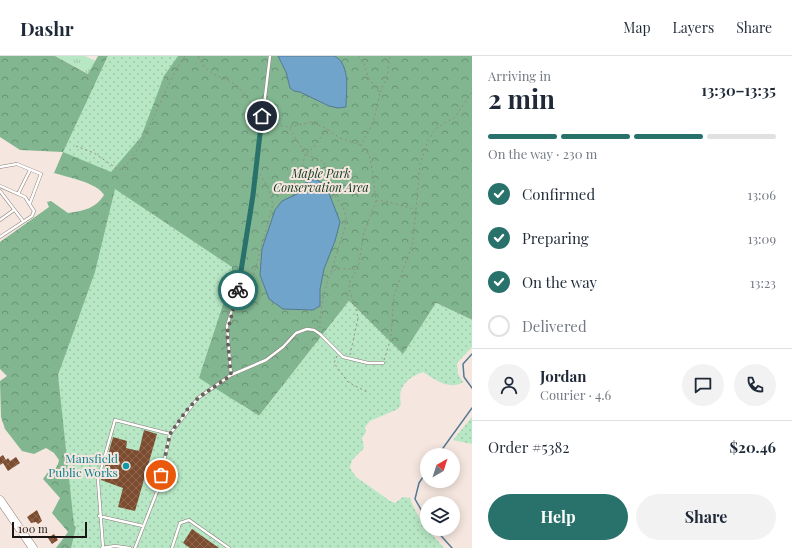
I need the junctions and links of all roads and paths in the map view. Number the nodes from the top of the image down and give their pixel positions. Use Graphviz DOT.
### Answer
graph roads {
  1 [pos="185,56"];
  2 [pos="198,56"];
  3 [pos="270,56"];
  4 [pos="359,56"];
  5 [pos="390,56"];
  6 [pos="472,92"];
  7 [pos="380,93"];
  8 [pos="261,122"];
  9 [pos="289,127"];
  10 [pos="327,129"];
  11 [pos="361,145"];
  12 [pos="76,146"];
  13 [pos="305,154"];
  14 [pos="0,167"];
  15 [pos="256,168"];
  16 [pos="30,170"];
  17 [pos="0,186"];
  18 [pos="0,191"];
  19 [pos="18,194"];
  20 [pos="296,194"];
  21 [pos="1,195"];
  22 [pos="376,201"];
  23 [pos="30,204"];
  24 [pos="14,210"];
  25 [pos="415,210"];
  26 [pos="0,220"];
  27 [pos="23,221"];
  28 [pos="0,237"];
  29 [pos="358,269"];
  30 [pos="332,272"];
  31 [pos="238,291"];
  32 [pos="320,334"];
  33 [pos="338,354"];
  34 [pos="348,358"];
  35 [pos="383,363"];
  36 [pos="231,375"];
  37 [pos="367,392"];
  38 [pos="170,434"];
  39 [pos="0,500"];
  40 [pos="99,516"];
  41 [pos="143,526"];
  42 [pos="102,547"];
  43 [pos="33,548"];
  44 [pos="130,548"];
  45 [pos="135,548"];
  46 [pos="172,548"];
  47 [pos="229,548"];
  1 -- 12 [label="path"];
  2 -- 8 [label="path"];
  3 -- 8 [label="lane"];
  4 -- 7 [label="path"];
  5 -- 7 [label="path"];
  6 -- 25 [label="path"];
  7 -- 11 [label="path"];
  8 -- 9 [label="path"];
  8 -- 15 [label="lane"];
  9 -- 10 [label="path"];
  9 -- 13 [label="path"];
  10 -- 11 [label="path"];
  10 -- 13 [label="path"];
  11 -- 22 [label="path"];
  13 -- 20 [label="path"];
  13 -- 30 [label="path"];
  14 -- 16 [label="lane"];
  15 -- 31 [label="lane"];
  15 -- 31 [label="path"];
  16 -- 19 [label="lane"];
  16 -- 23 [label="lane"];
  17 -- 19 [label="lane"];
  18 -- 21 [label="lane"];
  19 -- 23 [label="lane"];
  21 -- 24 [label="lane"];
  22 -- 25 [label="path"];
  22 -- 29 [label="path"];
  23 -- 27 [label="lane"];
  24 -- 26 [label="lane"];
  24 -- 27 [label="lane"];
  25 -- 35 [label="path"];
  27 -- 28 [label="lane"];
  29 -- 30 [label="path"];
  29 -- 34 [label="path"];
  30 -- 32 [label="path"];
  31 -- 36 [label="lane"];
  32 -- 33 [label="lane"];
  32 -- 36 [label="lane"];
  33 -- 34 [label="lane"];
  33 -- 37 [label="path"];
  34 -- 35 [label="lane"];
  36 -- 38 [label="lane"];
  38 -- 40 [label="lane"];
  38 -- 41 [label="lane"];
  39 -- 43 [label="main road"];
  40 -- 41 [label="lane"];
  40 -- 42 [label="lane"];
  41 -- 45 [label="lane"];
  42 -- 44 [label="lane"];
  46 -- 47 [label="lane"];
}
